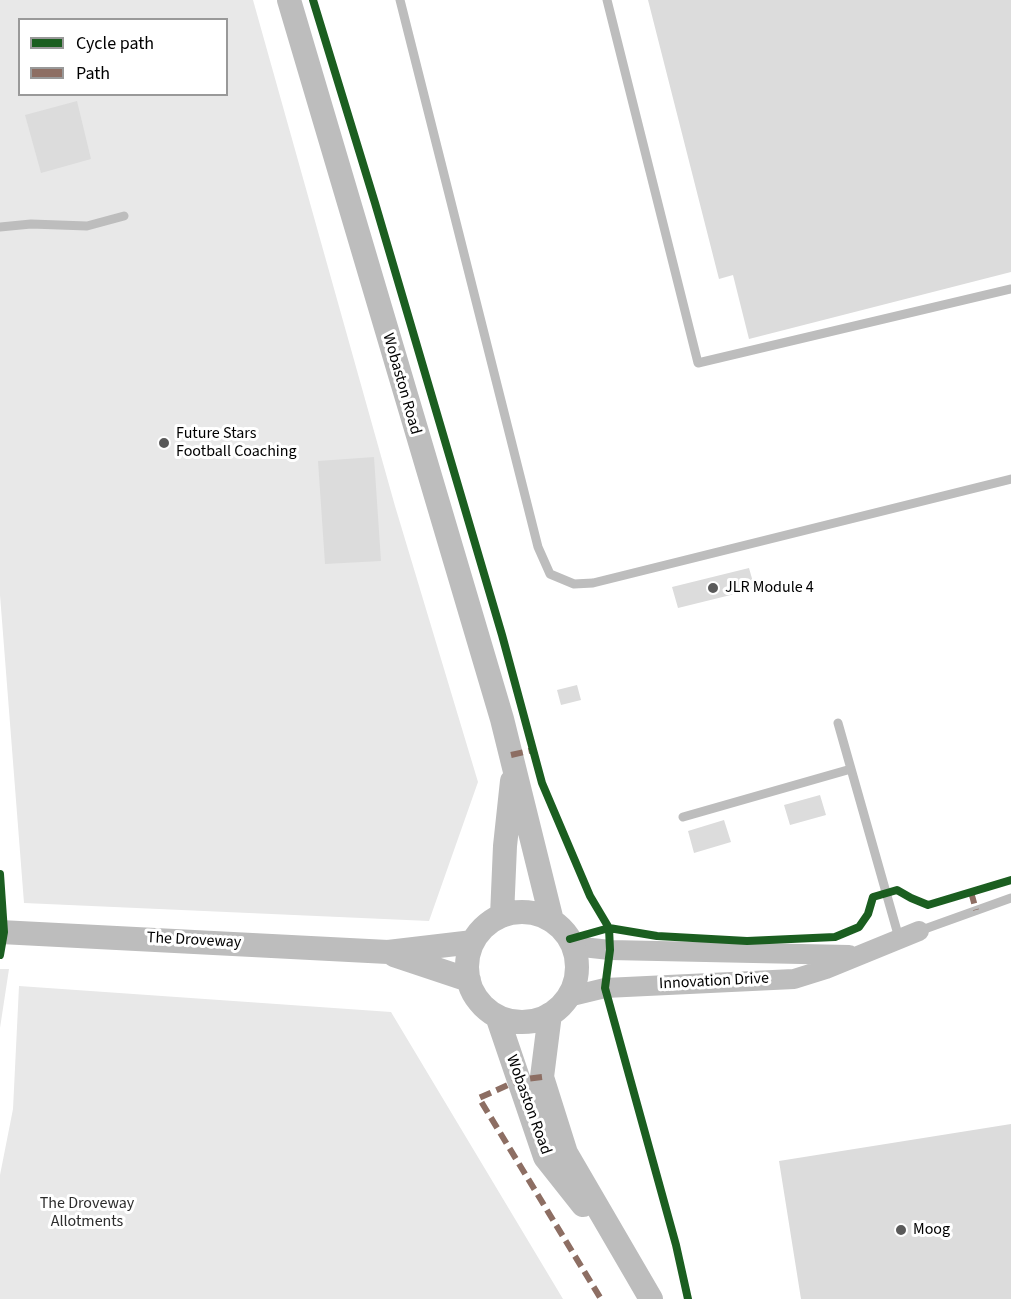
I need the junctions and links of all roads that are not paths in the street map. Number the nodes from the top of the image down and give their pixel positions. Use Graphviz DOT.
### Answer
graph roads {
  1 [pos="289,0"];
  2 [pos="400,0"];
  3 [pos="607,0"];
  4 [pos="124,216"];
  5 [pos="0,227"];
  6 [pos="1011,289"];
  7 [pos="1011,479"];
  8 [pos="838,723"];
  9 [pos="514,767"];
  10 [pos="851,769"];
  11 [pos="683,817"];
  12 [pos="1011,898"];
  13 [pos="502,916"];
  14 [pos="552,921"];
  15 [pos="919,931"];
  16 [pos="0,932"];
  17 [pos="900,938"];
  18 [pos="473,942"];
  19 [pos="573,946"];
  20 [pos="388,952"];
  21 [pos="857,955"];
  22 [pos="469,980"];
  23 [pos="568,997"];
  24 [pos="550,1014"];
  25 [pos="497,1016"];
  26 [pos="637,1272"];
  27 [pos="651,1299"];
  1 -- 9 [label="street, Wobaston Road"];
  2 -- 7 [label="lane"];
  3 -- 6 [label="lane"];
  4 -- 5 [label="lane"];
  8 -- 10 [label="lane"];
  9 -- 13 [label="street, Wobaston Road"];
  9 -- 14 [label="street, Wobaston Road"];
  10 -- 11 [label="lane"];
  10 -- 17 [label="lane"];
  12 -- 15 [label="lane, Innovation Drive"];
  13 -- 14 [label="street"];
  13 -- 18 [label="street"];
  14 -- 19 [label="street"];
  15 -- 17 [label="street, Innovation Drive"];
  16 -- 20 [label="street, The Droveway"];
  17 -- 21 [label="street, Innovation Drive"];
  18 -- 20 [label="street, The Droveway"];
  18 -- 22 [label="street"];
  19 -- 21 [label="street, Innovation Drive"];
  19 -- 23 [label="street"];
  20 -- 22 [label="street, The Droveway"];
  21 -- 23 [label="street, Innovation Drive"];
  22 -- 25 [label="street"];
  23 -- 24 [label="street"];
  24 -- 25 [label="street"];
  24 -- 26 [label="street, Wobaston Road"];
  25 -- 26 [label="street, Wobaston Road"];
  26 -- 27 [label="street, Wobaston Road"];
}
